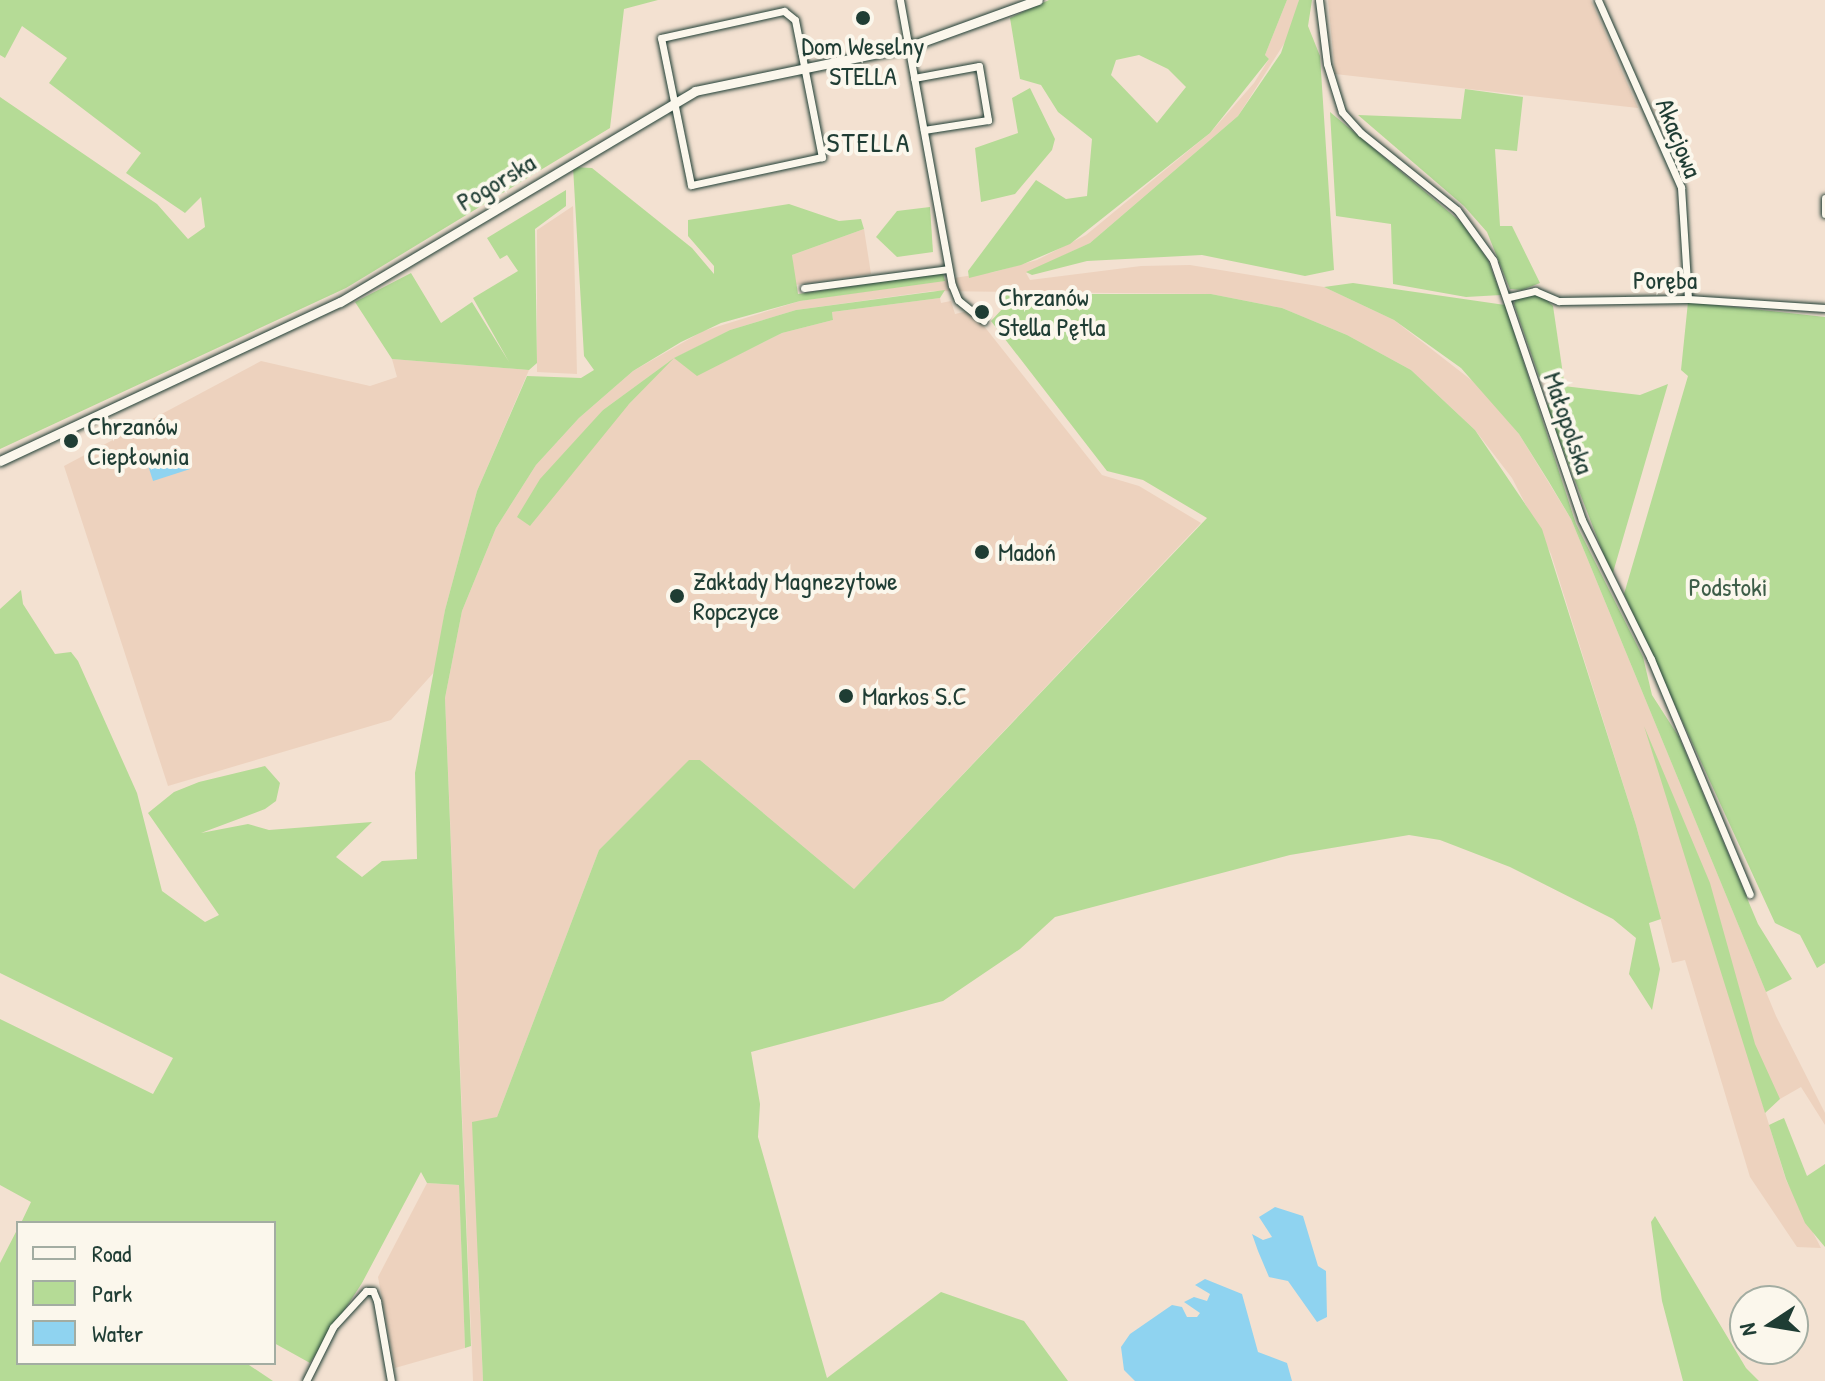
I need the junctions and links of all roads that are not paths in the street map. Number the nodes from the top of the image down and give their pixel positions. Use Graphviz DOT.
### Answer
graph roads {
  1 [pos="900,0"];
  2 [pos="1037,0"];
  3 [pos="1319,0"];
  4 [pos="1598,0"];
  5 [pos="908,47"];
  6 [pos="804,68"];
  7 [pos="914,78"];
  8 [pos="674,100"];
  9 [pos="924,130"];
  10 [pos="1825,198"];
  11 [pos="1825,214"];
  12 [pos="948,269"];
  13 [pos="804,288"];
  14 [pos="1509,297"];
  15 [pos="1688,299"];
  16 [pos="1825,308"];
  17 [pos="984,321"];
  18 [pos="0,461"];
  19 [pos="1750,894"];
  20 [pos="306,1381"];
  21 [pos="391,1381"];
  1 -- 5 [label="street"];
  2 -- 5 [label="street, Pogorska"];
  3 -- 14 [label="street, Małopolska"];
  4 -- 15 [label="street, Akacjowa"];
  5 -- 6 [label="street, Pogorska"];
  5 -- 7 [label="street"];
  6 -- 8 [label="street, Pogorska"];
  6 -- 8 [label="street"];
  6 -- 8 [label="street"];
  7 -- 9 [label="street"];
  7 -- 9 [label="street"];
  8 -- 18 [label="street, Pogorska"];
  9 -- 12 [label="street"];
  10 -- 11 [label="street"];
  12 -- 13 [label="street"];
  12 -- 17 [label="street"];
  14 -- 15 [label="street, Poręba"];
  14 -- 19 [label="street, Małopolska"];
  15 -- 16 [label="street, Poręba"];
  20 -- 21 [label="street"];
}
